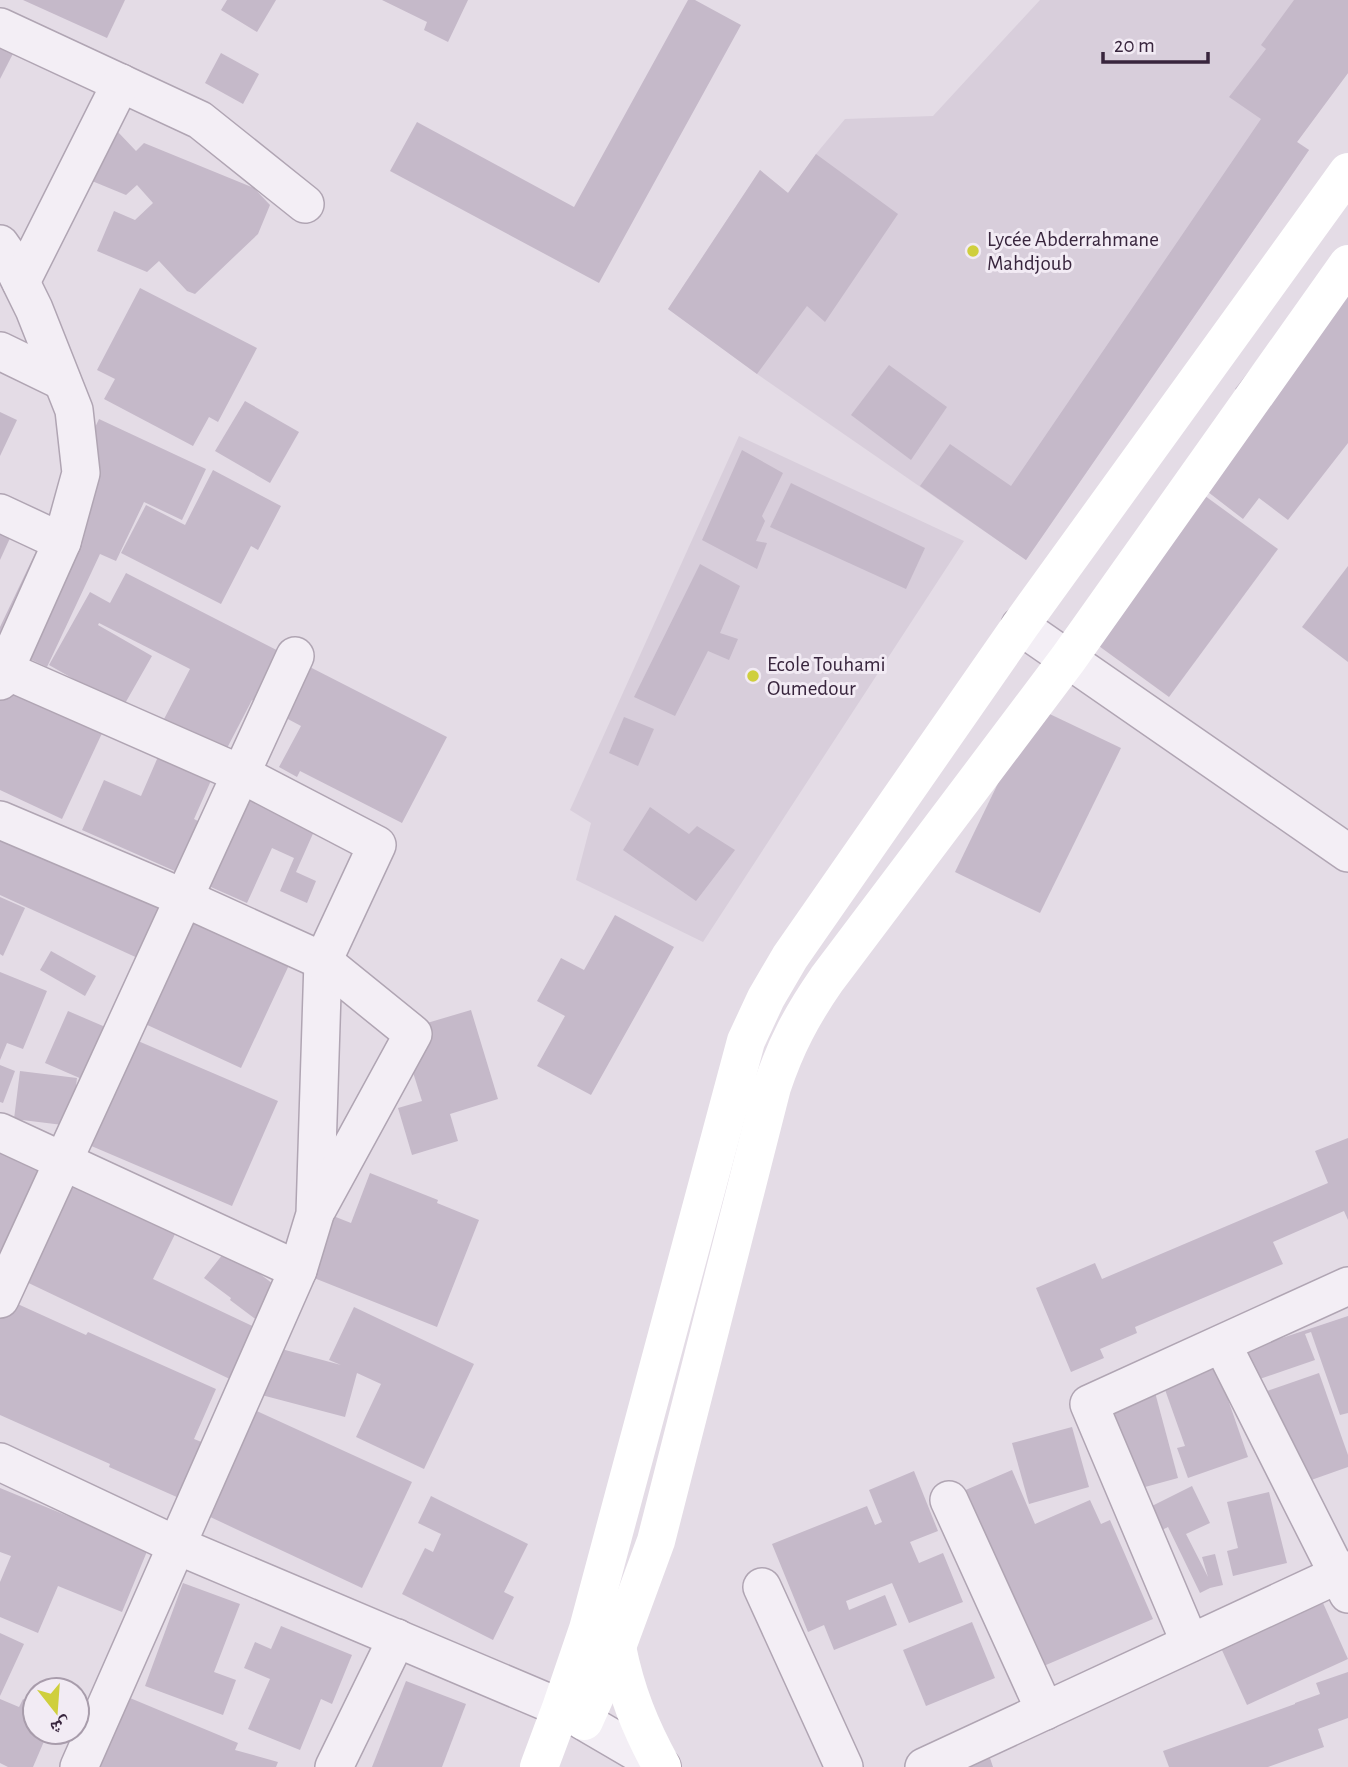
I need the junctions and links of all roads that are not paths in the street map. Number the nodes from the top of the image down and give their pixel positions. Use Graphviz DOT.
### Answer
graph roads {
  1 [pos="0,27"];
  2 [pos="121,83"];
  3 [pos="1348,173"];
  4 [pos="305,204"];
  5 [pos="0,244"];
  6 [pos="1348,264"];
  7 [pos="21,282"];
  8 [pos="0,351"];
  9 [pos="62,381"];
  10 [pos="0,513"];
  11 [pos="62,542"];
  12 [pos="1020,626"];
  13 [pos="295,656"];
  14 [pos="1068,659"];
  15 [pos="2,673"];
  16 [pos="241,774"];
  17 [pos="0,820"];
  18 [pos="1348,853"];
  19 [pos="184,898"];
  20 [pos="323,961"];
  21 [pos="0,1132"];
  22 [pos="63,1161"];
  23 [pos="315,1214"];
  24 [pos="298,1270"];
  25 [pos="1348,1286"];
  26 [pos="0,1299"];
  27 [pos="1222,1343"];
  28 [pos="0,1462"];
  29 [pos="949,1500"];
  30 [pos="176,1545"];
  31 [pos="1345,1579"];
  32 [pos="762,1587"];
  33 [pos="397,1639"];
  34 [pos="1190,1643"];
  35 [pos="617,1647"];
  36 [pos="1045,1711"];
  37 [pos="572,1715"];
  38 [pos="79,1767"];
  39 [pos="334,1767"];
  40 [pos="539,1767"];
  41 [pos="662,1767"];
  42 [pos="844,1767"];
  43 [pos="924,1767"];
  1 -- 2 [label="street"];
  2 -- 4 [label="street"];
  2 -- 7 [label="street"];
  3 -- 12 [label="street"];
  5 -- 7 [label="street"];
  6 -- 14 [label="street"];
  7 -- 9 [label="street"];
  8 -- 9 [label="street"];
  9 -- 11 [label="street"];
  10 -- 11 [label="street"];
  11 -- 15 [label="street"];
  12 -- 14 [label="street"];
  12 -- 37 [label="street"];
  13 -- 16 [label="street"];
  14 -- 18 [label="street"];
  14 -- 35 [label="street"];
  15 -- 16 [label="street"];
  16 -- 19 [label="street"];
  16 -- 20 [label="street"];
  17 -- 19 [label="street"];
  19 -- 20 [label="street"];
  19 -- 22 [label="street"];
  20 -- 23 [label="street"];
  20 -- 23 [label="street"];
  21 -- 22 [label="street"];
  22 -- 24 [label="street"];
  22 -- 26 [label="street"];
  23 -- 24 [label="street"];
  24 -- 30 [label="street"];
  25 -- 27 [label="street"];
  27 -- 31 [label="street"];
  27 -- 34 [label="street"];
  28 -- 30 [label="street"];
  29 -- 36 [label="street"];
  30 -- 33 [label="street"];
  30 -- 38 [label="street"];
  31 -- 34 [label="street"];
  32 -- 42 [label="street"];
  33 -- 37 [label="street"];
  33 -- 39 [label="street"];
  34 -- 36 [label="street"];
  35 -- 37 [label="street"];
  35 -- 41 [label="street"];
  36 -- 43 [label="street"];
  37 -- 40 [label="street"];
  37 -- 41 [label="street"];
}
